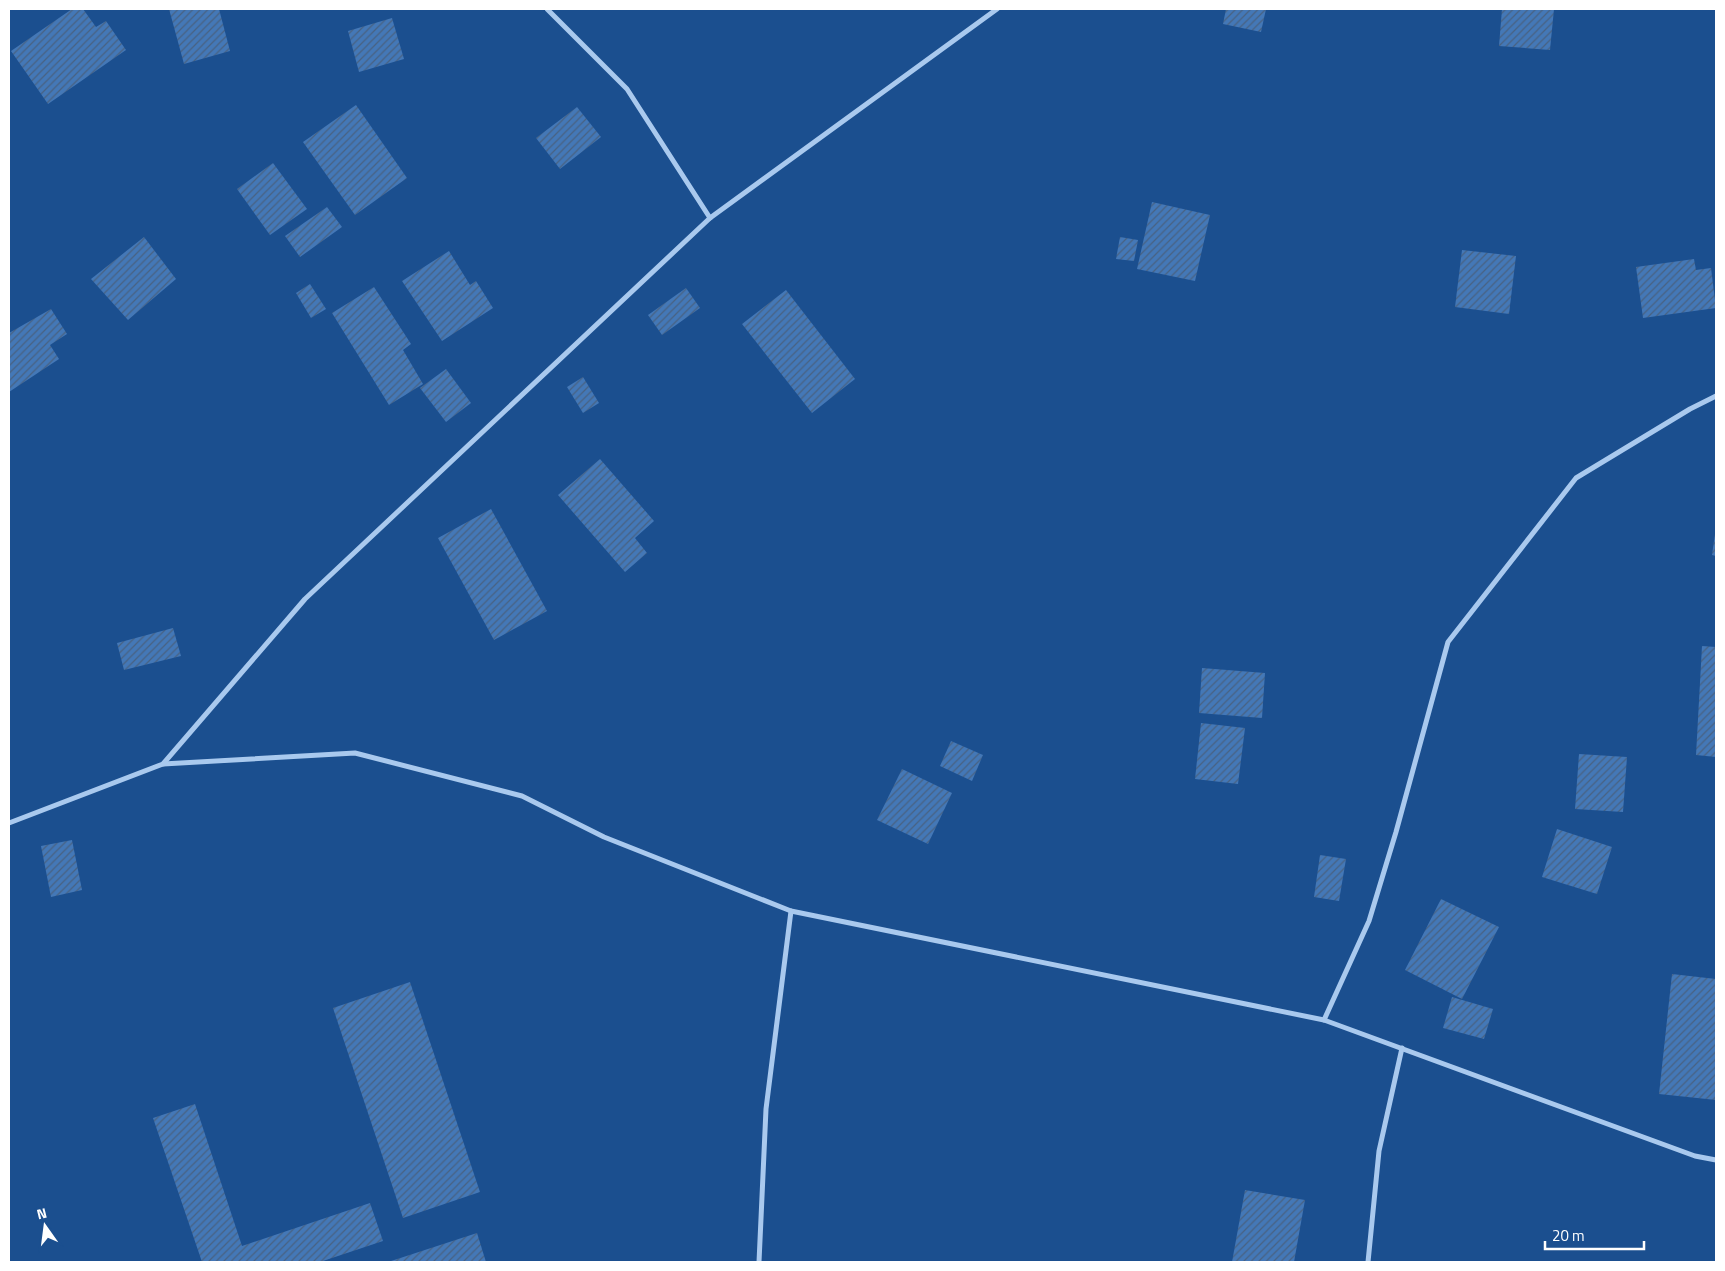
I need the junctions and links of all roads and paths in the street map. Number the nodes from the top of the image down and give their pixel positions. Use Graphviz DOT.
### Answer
graph roads {
  1 [pos="547,9"];
  2 [pos="998,9"];
  3 [pos="710,218"];
  4 [pos="1716,396"];
  5 [pos="163,764"];
  6 [pos="9,823"];
  7 [pos="791,911"];
  8 [pos="1324,1020"];
  9 [pos="1402,1048"];
  10 [pos="1716,1160"];
  11 [pos="759,1262"];
  12 [pos="1368,1262"];
  1 -- 3 [label="street"];
  2 -- 3 [label="street"];
  3 -- 5 [label="street"];
  4 -- 8 [label="street"];
  5 -- 6 [label="street"];
  5 -- 7 [label="street"];
  7 -- 8 [label="street"];
  7 -- 11 [label="street"];
  8 -- 9 [label="street"];
  9 -- 10 [label="street"];
  9 -- 12 [label="street"];
}
